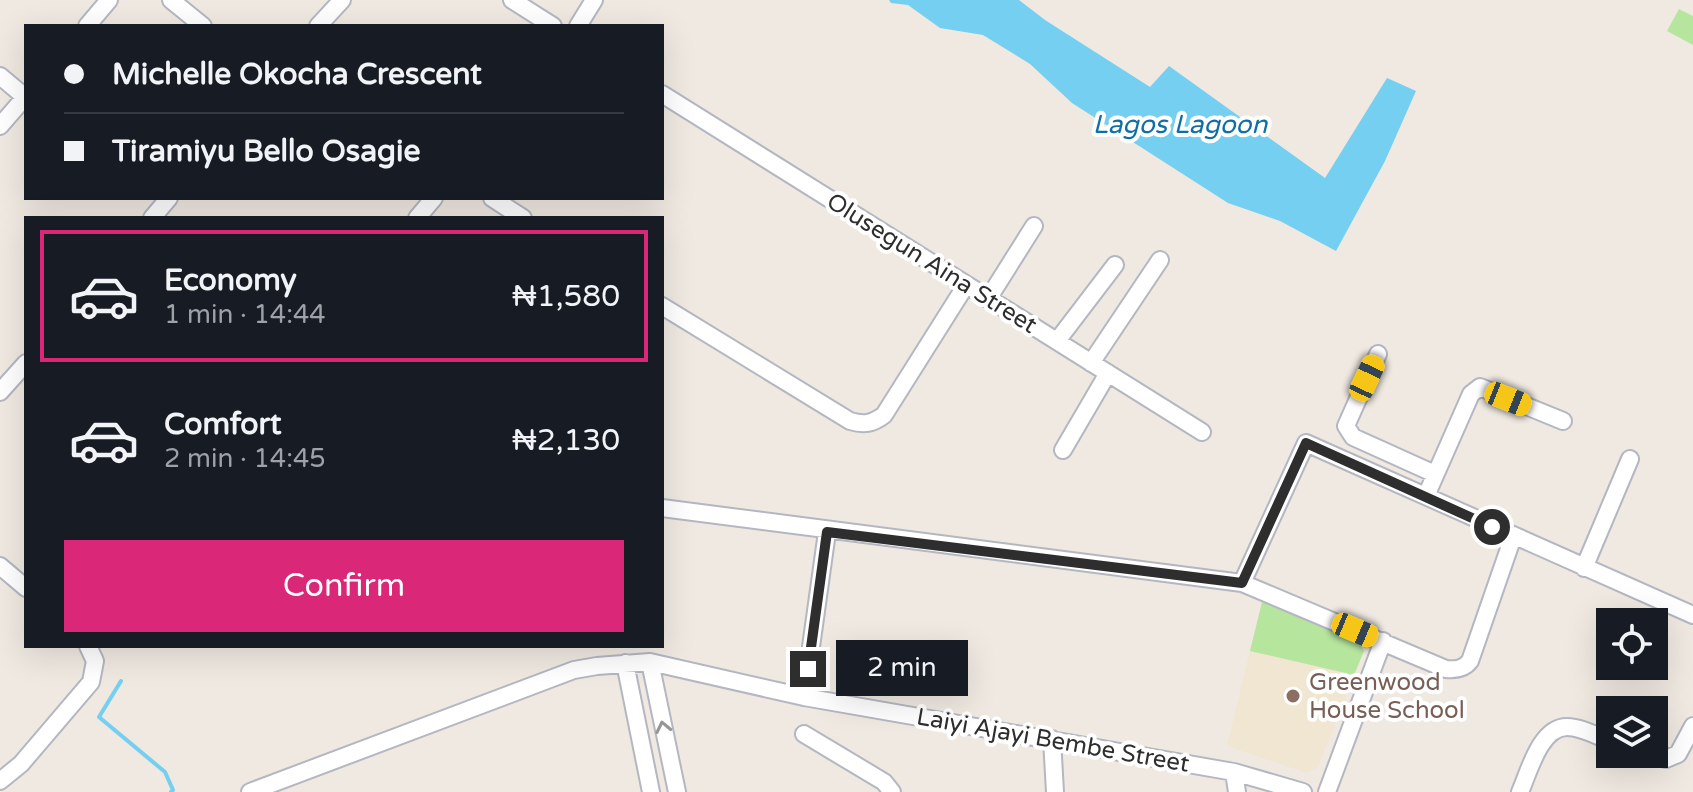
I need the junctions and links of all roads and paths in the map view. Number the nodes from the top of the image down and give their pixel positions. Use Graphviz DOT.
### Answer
graph roads {
  1 [pos="109,0"];
  2 [pos="171,0"];
  3 [pos="342,0"];
  4 [pos="512,0"];
  5 [pos="594,0"];
  6 [pos="89,24"];
  7 [pos="201,24"];
  8 [pos="320,24"];
  9 [pos="550,24"];
  10 [pos="579,24"];
  11 [pos="0,76"];
  12 [pos="24,95"];
  13 [pos="664,95"];
  14 [pos="24,99"];
  15 [pos="0,126"];
  16 [pos="167,200"];
  17 [pos="432,200"];
  18 [pos="495,200"];
  19 [pos="154,216"];
  20 [pos="419,216"];
  21 [pos="520,216"];
  22 [pos="1034,226"];
  23 [pos="1160,260"];
  24 [pos="1115,265"];
  25 [pos="966,285"];
  26 [pos="988,299"];
  27 [pos="664,307"];
  28 [pos="1057,341"];
  29 [pos="1378,354"];
  30 [pos="1091,363"];
  31 [pos="24,365"];
  32 [pos="1108,373"];
  33 [pos="0,392"];
  34 [pos="1563,421"];
  35 [pos="1202,432"];
  36 [pos="1063,450"];
  37 [pos="1630,459"];
  38 [pos="1435,474"];
  39 [pos="1426,496"];
  40 [pos="664,508"];
  41 [pos="827,532"];
  42 [pos="1513,537"];
  43 [pos="0,566"];
  44 [pos="1584,568"];
  45 [pos="1242,583"];
  46 [pos="24,586"];
  47 [pos="1693,615"];
  48 [pos="1383,641"];
  49 [pos="89,648"];
  50 [pos="650,662"];
  51 [pos="625,663"];
  52 [pos="804,697"];
  53 [pos="1693,726"];
  54 [pos="804,734"];
  55 [pos="1596,736"];
  56 [pos="1052,739"];
  57 [pos="1668,758"];
  58 [pos="1234,772"];
  59 [pos="0,781"];
  60 [pos="250,792"];
  61 [pos="651,792"];
  62 [pos="677,792"];
  63 [pos="892,792"];
  64 [pos="1055,792"];
  65 [pos="1237,792"];
  66 [pos="1303,792"];
  67 [pos="1327,792"];
  68 [pos="1520,792"];
  1 -- 6 [label="street"];
  2 -- 7 [label="street"];
  3 -- 8 [label="street"];
  4 -- 9 [label="street"];
  5 -- 10 [label="street"];
  11 -- 12 [label="street"];
  13 -- 25 [label="street, Olusegun Aina Street"];
  14 -- 15 [label="street"];
  16 -- 19 [label="street"];
  17 -- 20 [label="street"];
  18 -- 21 [label="street"];
  22 -- 26 [label="street"];
  23 -- 30 [label="street"];
  24 -- 28 [label="street"];
  25 -- 26 [label="street, Olusegun Aina Street"];
  25 -- 27 [label="street"];
  26 -- 28 [label="street, Olusegun Aina Street"];
  28 -- 30 [label="street, Olusegun Aina Street"];
  29 -- 38 [label="street"];
  30 -- 32 [label="street, Olusegun Aina Street"];
  31 -- 33 [label="street"];
  32 -- 35 [label="street, Olusegun Aina Street"];
  32 -- 36 [label="street"];
  34 -- 38 [label="street"];
  37 -- 44 [label="street"];
  38 -- 39 [label="street"];
  39 -- 42 [label="street"];
  39 -- 45 [label="street"];
  40 -- 41 [label="street"];
  41 -- 45 [label="street"];
  41 -- 52 [label="street"];
  42 -- 44 [label="street"];
  42 -- 48 [label="street"];
  43 -- 46 [label="street"];
  44 -- 47 [label="street"];
  45 -- 48 [label="street"];
  48 -- 67 [label="street"];
  49 -- 59 [label="street"];
  50 -- 51 [label="street, Laiyi Ajayi Bembe Street"];
  50 -- 52 [label="street, Laiyi Ajayi Bembe Street"];
  62 -- 50 [label="street, one-way"];
  51 -- 60 [label="street, Laiyi Ajayi Bembe Street"];
  51 -- 61 [label="street"];
  52 -- 56 [label="street, Laiyi Ajayi Bembe Street"];
  53 -- 57 [label="street"];
  54 -- 63 [label="street"];
  55 -- 68 [label="street"];
  56 -- 58 [label="street, Laiyi Ajayi Bembe Street"];
  56 -- 64 [label="street"];
  58 -- 65 [label="street"];
  58 -- 66 [label="street, Laiyi Ajayi Bembe Street"];
}
